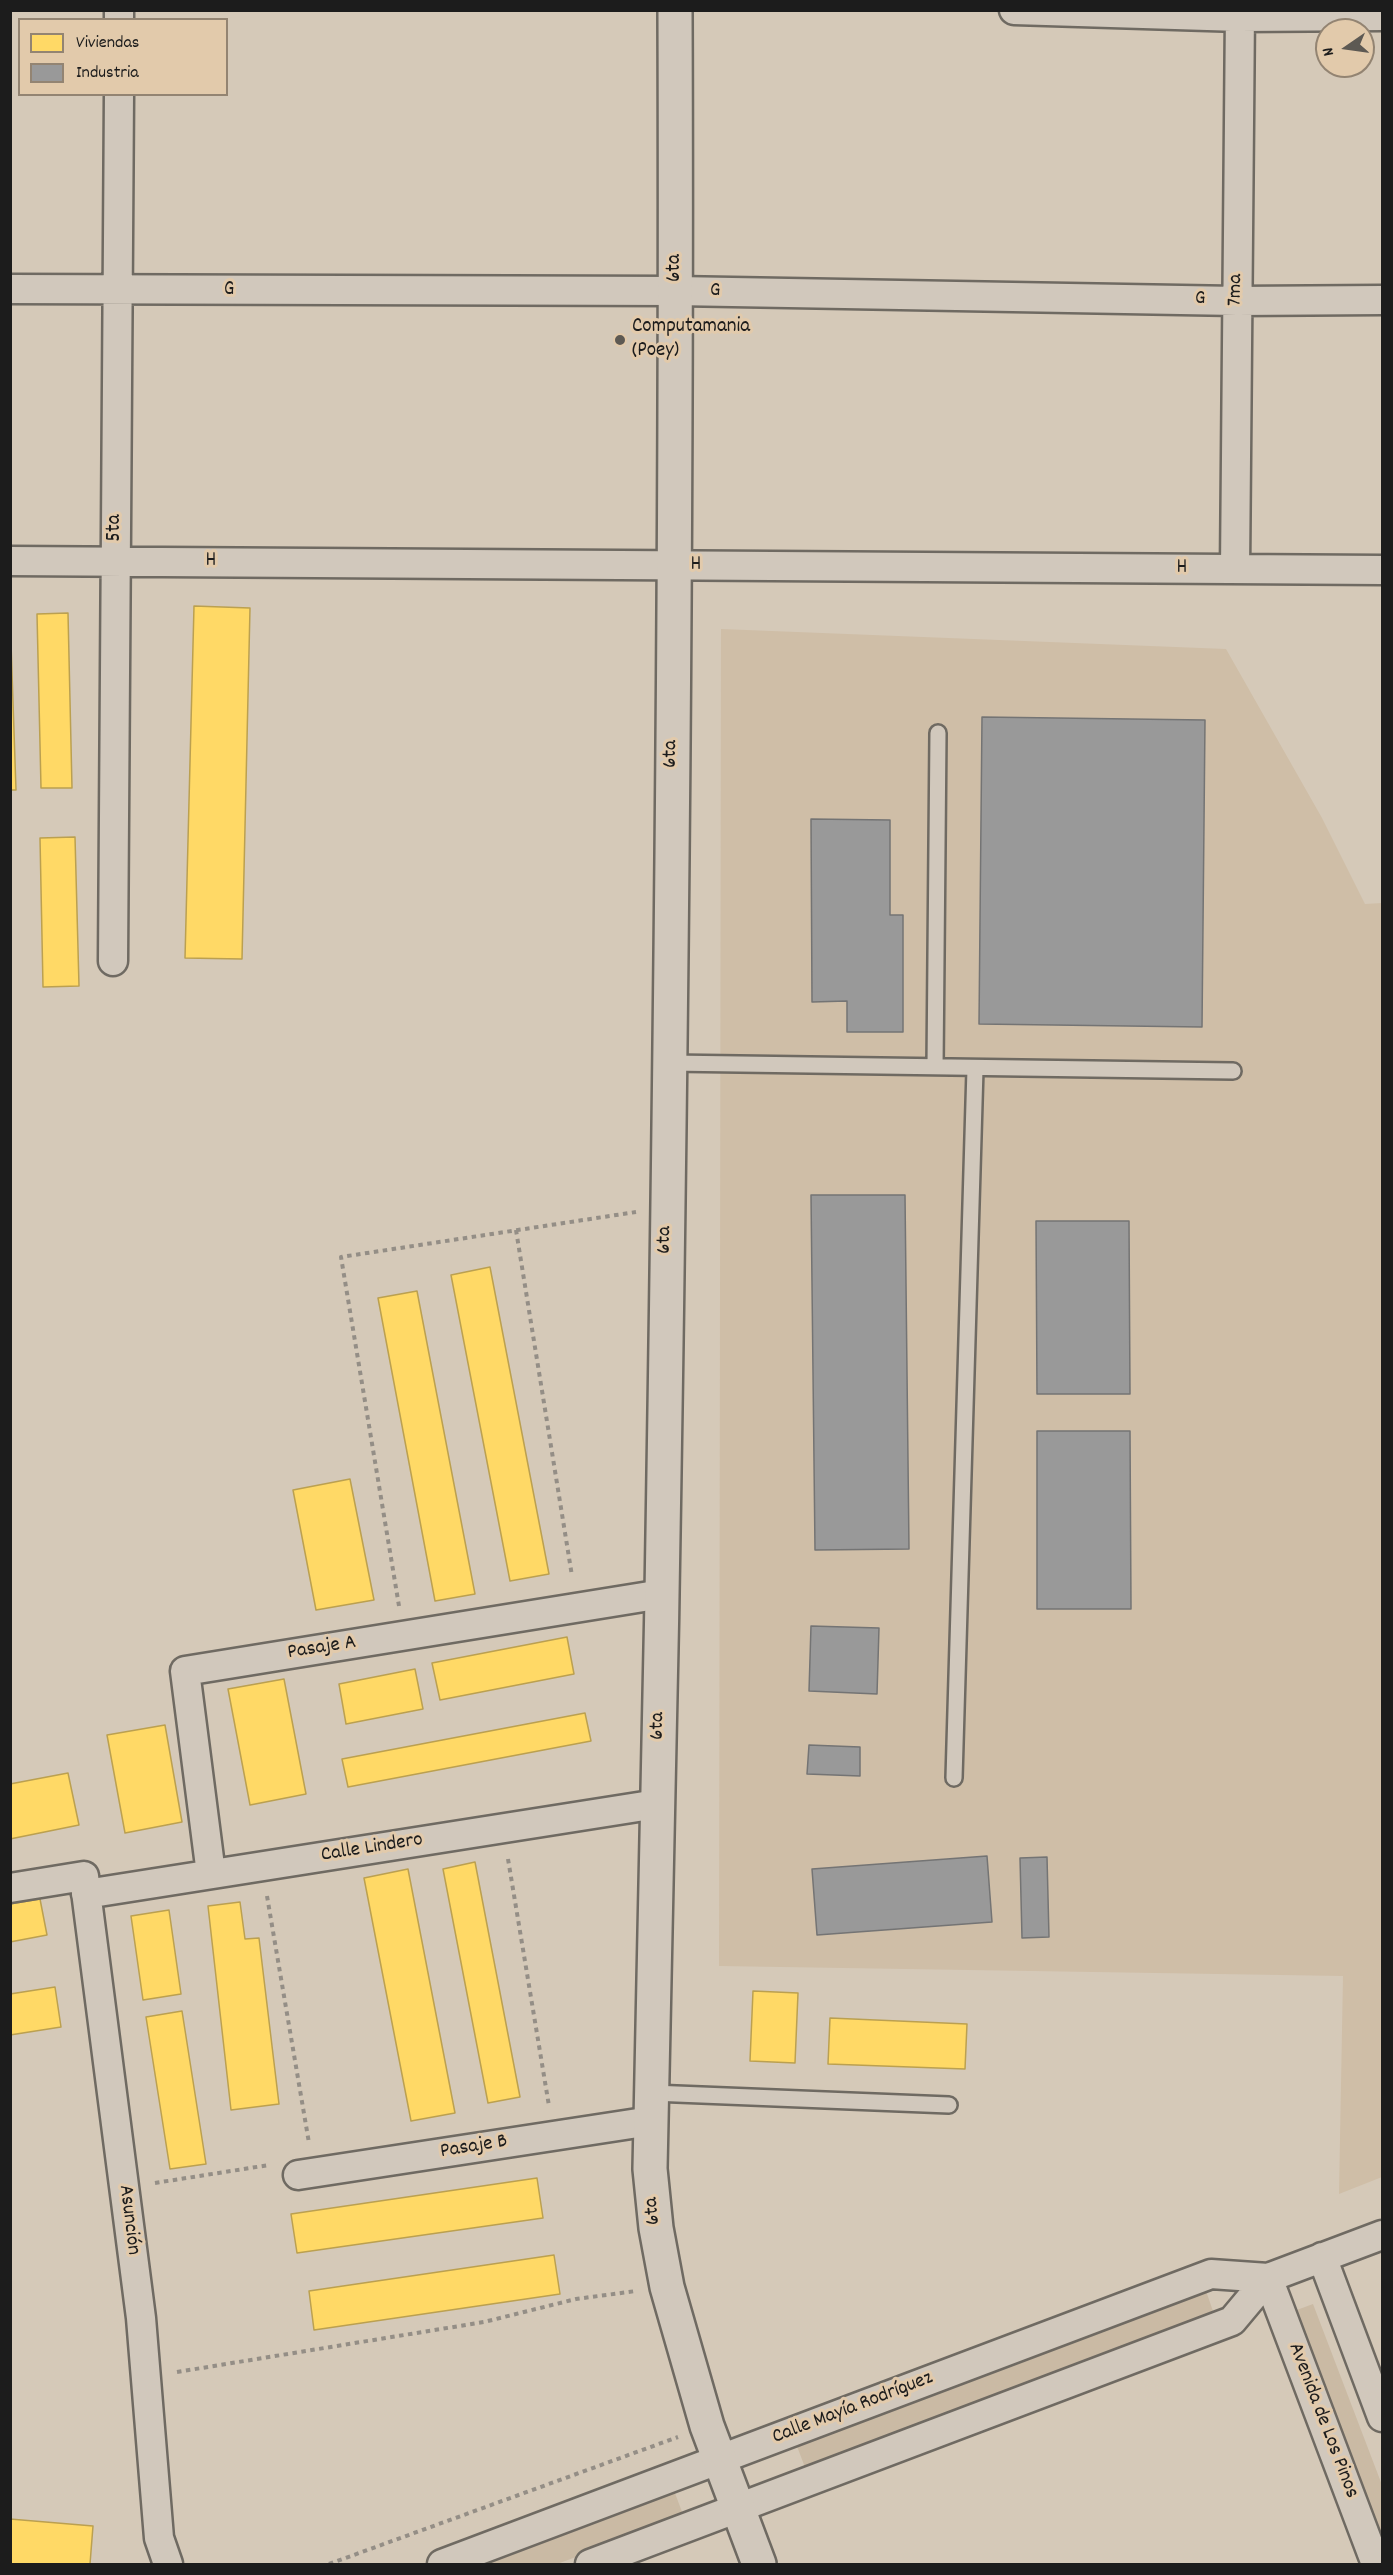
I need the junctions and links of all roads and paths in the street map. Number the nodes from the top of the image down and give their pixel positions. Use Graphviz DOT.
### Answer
graph roads {
  1 [pos="675,10"];
  2 [pos="1014,10"];
  3 [pos="1240,14"];
  4 [pos="1383,16"];
  5 [pos="118,96"];
  6 [pos="10,290"];
  7 [pos="117,291"];
  8 [pos="676,291"];
  9 [pos="1383,300"];
  10 [pos="1237,301"];
  11 [pos="10,561"];
  12 [pos="115,562"];
  13 [pos="674,566"];
  14 [pos="1235,569"];
  15 [pos="1383,570"];
  16 [pos="938,733"];
  17 [pos="113,961"];
  18 [pos="669,1063"];
  19 [pos="935,1067"];
  20 [pos="975,1069"];
  21 [pos="1233,1071"];
  22 [pos="667,1207"];
  23 [pos="516,1230"];
  24 [pos="662,1594"];
  25 [pos="578,1608"];
  26 [pos="404,1636"];
  27 [pos="954,1778"];
  28 [pos="657,1804"];
  29 [pos="503,1828"];
  30 [pos="262,1866"];
  31 [pos="211,1874"];
  32 [pos="85,1885"];
  33 [pos="10,1888"];
  34 [pos="949,2105"];
  35 [pos="651,2107"];
  36 [pos="554,2136"];
  37 [pos="306,2174"];
  38 [pos="124,2188"];
  39 [pos="1383,2235"];
  40 [pos="1322,2257"];
  41 [pos="1268,2278"];
  42 [pos="667,2288"];
  43 [pos="146,2377"];
  44 [pos="1383,2417"];
  45 [pos="707,2426"];
  46 [pos="719,2460"];
  47 [pos="737,2508"];
  48 [pos="168,2565"];
  49 [pos="329,2565"];
  50 [pos="442,2565"];
  51 [pos="590,2565"];
  52 [pos="759,2565"];
  53 [pos="1376,2565"];
  1 -- 8 [label="main road, 6ta"];
  2 -- 3 [label="street"];
  3 -- 4 [label="street"];
  3 -- 10 [label="street, 7ma"];
  5 -- 7 [label="street, 5ta"];
  6 -- 7 [label="street, G"];
  7 -- 8 [label="street, G"];
  7 -- 12 [label="street, 5ta"];
  8 -- 10 [label="street, G"];
  8 -- 13 [label="main road, 6ta"];
  9 -- 10 [label="street, G"];
  10 -- 14 [label="street, 7ma"];
  11 -- 12 [label="street, H"];
  12 -- 13 [label="street, H"];
  12 -- 17 [label="street, 5ta"];
  13 -- 14 [label="street, H"];
  13 -- 18 [label="main road, 6ta"];
  14 -- 15 [label="street, H"];
  16 -- 19 [label="lane"];
  18 -- 19 [label="lane"];
  18 -- 22 [label="main road, 6ta"];
  19 -- 20 [label="lane"];
  20 -- 21 [label="lane"];
  20 -- 27 [label="lane"];
  22 -- 23 [label="path"];
  22 -- 24 [label="main road, 6ta"];
  23 -- 25 [label="path"];
  23 -- 26 [label="path"];
  24 -- 25 [label="street, Pasaje A"];
  24 -- 28 [label="main road, 6ta"];
  25 -- 26 [label="street, Pasaje A"];
  26 -- 31 [label="street, Pasaje A"];
  28 -- 29 [label="street, Calle Lindero"];
  28 -- 35 [label="main road, 6ta"];
  29 -- 30 [label="street, Calle Lindero"];
  29 -- 36 [label="path"];
  30 -- 31 [label="street, Calle Lindero"];
  30 -- 37 [label="path"];
  31 -- 32 [label="street, Calle Lindero"];
  32 -- 33 [label="street, Calle Lindero"];
  32 -- 38 [label="street, Asunción"];
  34 -- 35 [label="lane"];
  35 -- 36 [label="street, Pasaje B"];
  35 -- 42 [label="main road, 6ta"];
  36 -- 37 [label="street, Pasaje B"];
  37 -- 38 [label="path"];
  38 -- 43 [label="street, Asunción"];
  39 -- 40 [label="street, Calle Mayía Rodríguez"];
  40 -- 41 [label="street, Calle Mayía Rodríguez"];
  40 -- 44 [label="street"];
  41 -- 46 [label="street, Calle Mayía Rodríguez"];
  41 -- 47 [label="street, Calle Mayía Rodríguez"];
  41 -- 53 [label="street, Avenida de Los Pinos"];
  42 -- 43 [label="path"];
  42 -- 45 [label="main road, 6ta"];
  43 -- 48 [label="street, Asunción"];
  45 -- 46 [label="main road, 6ta"];
  45 -- 49 [label="path"];
  46 -- 47 [label="main road, 6ta"];
  46 -- 50 [label="street, Calle Mayía Rodríguez"];
  47 -- 51 [label="street, Calle Mayía Rodríguez"];
  47 -- 52 [label="main road, 6ta"];
}
